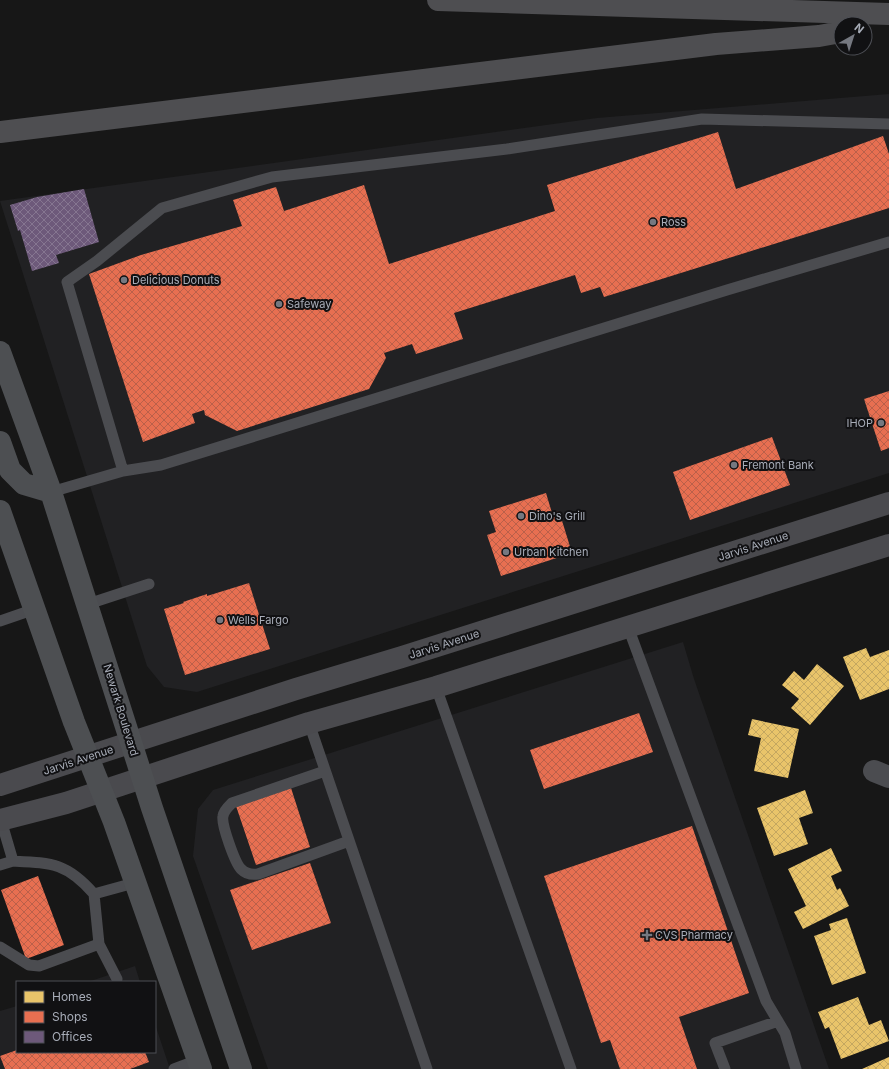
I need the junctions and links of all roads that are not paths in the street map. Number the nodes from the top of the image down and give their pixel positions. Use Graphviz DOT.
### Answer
graph roads {
  1 [pos="438,0"];
  2 [pos="889,14"];
  3 [pos="889,24"];
  4 [pos="873,27"];
  5 [pos="833,33"];
  6 [pos="889,124"];
  7 [pos="0,132"];
  8 [pos="889,242"];
  9 [pos="0,352"];
  10 [pos="0,442"];
  11 [pos="124,471"];
  12 [pos="51,492"];
  13 [pos="889,503"];
  14 [pos="0,511"];
  15 [pos="889,545"];
  16 [pos="149,584"];
  17 [pos="88,604"];
  18 [pos="35,609"];
  19 [pos="0,621"];
  20 [pos="628,627"];
  21 [pos="436,687"];
  22 [pos="309,723"];
  23 [pos="132,742"];
  24 [pos="88,756"];
  25 [pos="325,771"];
  26 [pos="142,778"];
  27 [pos="0,785"];
  28 [pos="102,791"];
  29 [pos="1,820"];
  30 [pos="349,841"];
  31 [pos="13,861"];
  32 [pos="0,865"];
  33 [pos="134,883"];
  34 [pos="94,894"];
  35 [pos="99,944"];
  36 [pos="0,946"];
  37 [pos="117,979"];
  38 [pos="778,1021"];
  39 [pos="199,1065"];
  40 [pos="174,1069"];
  41 [pos="241,1069"];
  42 [pos="427,1069"];
  43 [pos="571,1069"];
  44 [pos="725,1069"];
  45 [pos="796,1069"];
  1 -- 2 [label="highway"];
  3 -- 4 [label="highway"];
  5 -- 7 [label="highway"];
  6 -- 11 [label="lane"];
  8 -- 11 [label="lane"];
  9 -- 12 [label="main road, Newark Boulevard"];
  10 -- 12 [label="main road"];
  11 -- 12 [label="lane"];
  12 -- 17 [label="main road, Newark Boulevard"];
  13 -- 23 [label="street, Jarvis Avenue"];
  14 -- 18 [label="main road"];
  15 -- 20 [label="street"];
  16 -- 17 [label="lane"];
  17 -- 23 [label="main road, Newark Boulevard"];
  18 -- 19 [label="lane"];
  18 -- 24 [label="main road"];
  20 -- 21 [label="street"];
  20 -- 38 [label="lane"];
  21 -- 22 [label="street"];
  21 -- 43 [label="lane"];
  22 -- 25 [label="lane"];
  22 -- 26 [label="street"];
  23 -- 24 [label="street, Jarvis Avenue"];
  23 -- 26 [label="main road, Newark Boulevard"];
  24 -- 27 [label="street, Jarvis Avenue"];
  24 -- 28 [label="main road"];
  25 -- 30 [label="lane"];
  25 -- 30 [label="lane"];
  26 -- 28 [label="street"];
  26 -- 41 [label="main road, Newark Boulevard"];
  28 -- 29 [label="street"];
  28 -- 33 [label="main road"];
  29 -- 31 [label="lane"];
  30 -- 42 [label="lane"];
  31 -- 32 [label="lane"];
  31 -- 34 [label="lane"];
  33 -- 34 [label="lane"];
  33 -- 39 [label="main road"];
  34 -- 35 [label="lane"];
  35 -- 36 [label="lane"];
  35 -- 37 [label="lane"];
  38 -- 44 [label="lane"];
  38 -- 45 [label="lane"];
  39 -- 40 [label="lane"];
}
